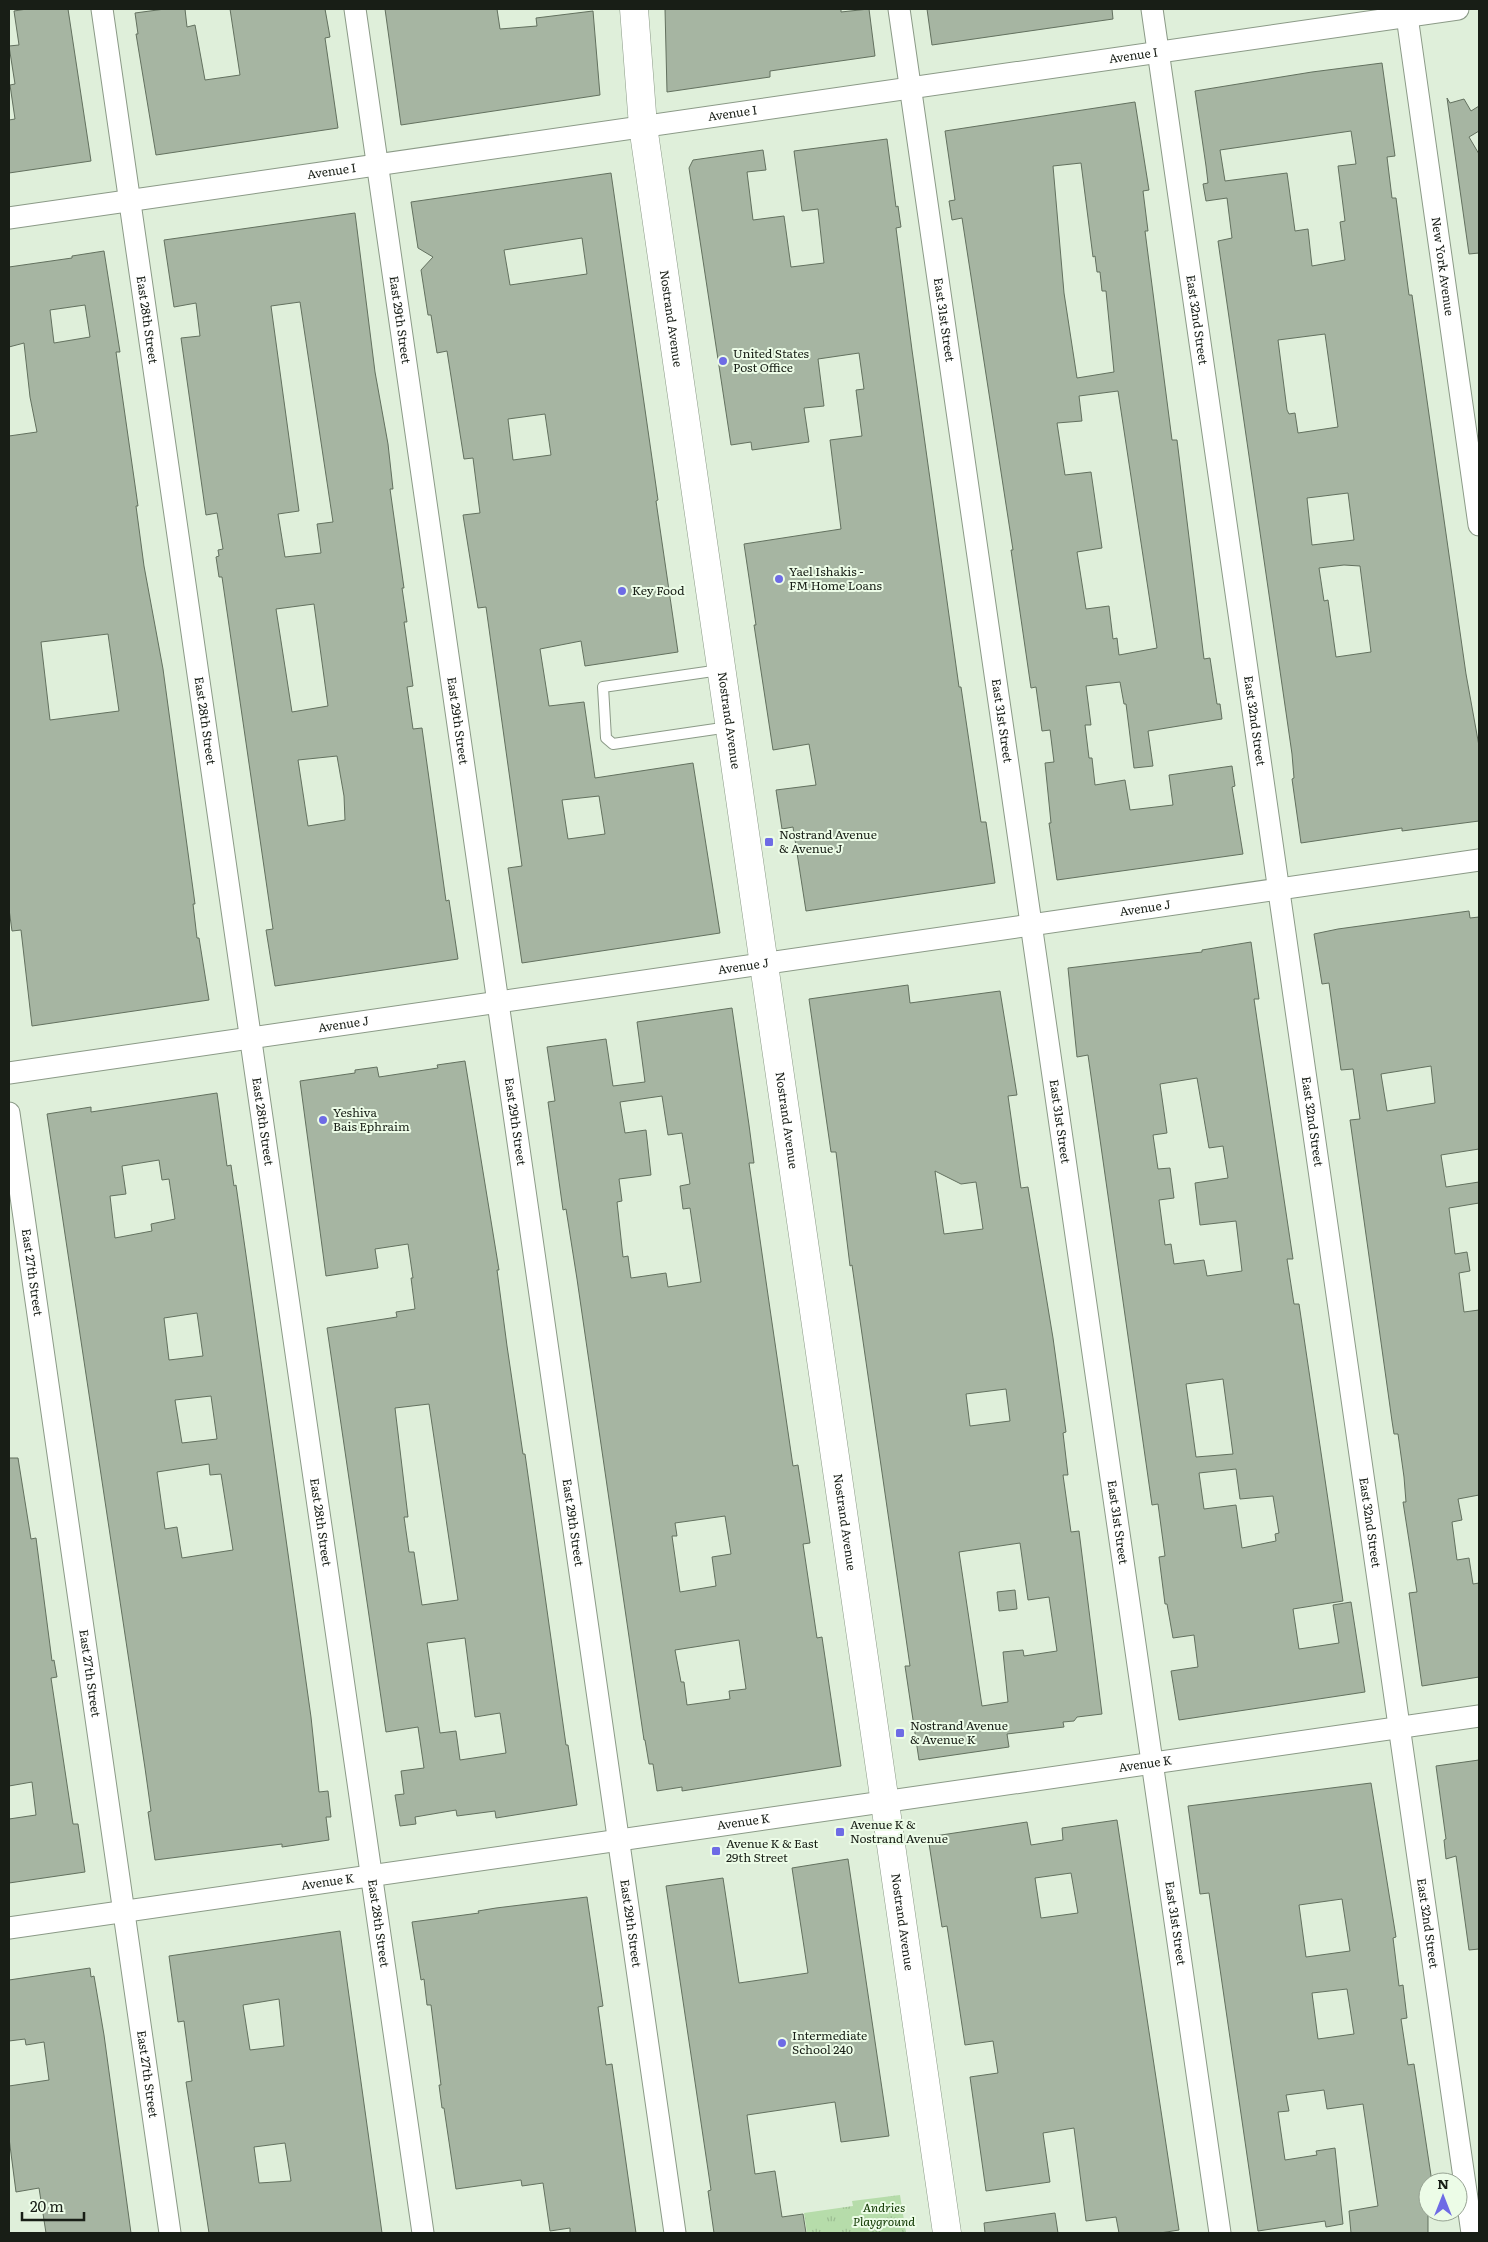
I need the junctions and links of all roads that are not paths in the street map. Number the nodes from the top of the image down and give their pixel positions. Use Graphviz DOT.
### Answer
graph roads {
  1 [pos="102,9"];
  2 [pos="355,9"];
  3 [pos="634,9"];
  4 [pos="900,9"];
  5 [pos="1152,9"];
  6 [pos="1458,9"];
  7 [pos="1406,12"];
  8 [pos="1158,52"];
  9 [pos="910,87"];
  10 [pos="643,126"];
  11 [pos="377,164"];
  12 [pos="130,200"];
  13 [pos="9,218"];
  14 [pos="1479,525"];
  15 [pos="722,670"];
  16 [pos="730,727"];
  17 [pos="1479,860"];
  18 [pos="1278,890"];
  19 [pos="1031,925"];
  20 [pos="764,964"];
  21 [pos="497,1002"];
  22 [pos="250,1038"];
  23 [pos="9,1072"];
  24 [pos="9,1113"];
  25 [pos="1479,1716"];
  26 [pos="1399,1727"];
  27 [pos="1151,1763"];
  28 [pos="885,1802"];
  29 [pos="619,1840"];
  30 [pos="372,1876"];
  31 [pos="123,1911"];
  32 [pos="9,1928"];
  33 [pos="170,2233"];
  34 [pos="423,2233"];
  35 [pos="675,2233"];
  36 [pos="947,2233"];
  37 [pos="1220,2233"];
  38 [pos="1472,2233"];
  1 -- 12 [label="street, East 28th Street"];
  2 -- 11 [label="street, East 29th Street"];
  3 -- 10 [label="main road, Nostrand Avenue"];
  4 -- 9 [label="street, East 31st Street"];
  5 -- 8 [label="street, East 32nd Street"];
  6 -- 7 [label="street, Avenue I"];
  7 -- 8 [label="street, Avenue I"];
  7 -- 14 [label="street, New York Avenue"];
  8 -- 9 [label="street, Avenue I"];
  8 -- 18 [label="street, East 32nd Street"];
  9 -- 10 [label="street, Avenue I"];
  9 -- 19 [label="street, East 31st Street"];
  10 -- 11 [label="street, Avenue I"];
  10 -- 15 [label="main road, Nostrand Avenue"];
  11 -- 12 [label="street, Avenue I"];
  11 -- 21 [label="street, East 29th Street"];
  12 -- 13 [label="street, Avenue I"];
  12 -- 22 [label="street, East 28th Street"];
  15 -- 16 [label="main road, Nostrand Avenue"];
  15 -- 16 [label="lane"];
  16 -- 20 [label="main road, Nostrand Avenue"];
  17 -- 18 [label="street, Avenue J"];
  18 -- 19 [label="street, Avenue J"];
  18 -- 26 [label="street, East 32nd Street"];
  19 -- 20 [label="street, Avenue J"];
  19 -- 27 [label="street, East 31st Street"];
  20 -- 21 [label="street, Avenue J"];
  20 -- 28 [label="main road, Nostrand Avenue"];
  21 -- 22 [label="street, Avenue J"];
  21 -- 29 [label="street, East 29th Street"];
  22 -- 23 [label="street, Avenue J"];
  22 -- 30 [label="street, East 28th Street"];
  24 -- 31 [label="street, East 27th Street"];
  25 -- 26 [label="street, Avenue K"];
  26 -- 27 [label="street, Avenue K"];
  26 -- 38 [label="street, East 32nd Street"];
  27 -- 28 [label="street, Avenue K"];
  27 -- 37 [label="street, East 31st Street"];
  28 -- 29 [label="street, Avenue K"];
  28 -- 36 [label="main road, Nostrand Avenue"];
  29 -- 30 [label="street, Avenue K"];
  29 -- 35 [label="street, East 29th Street"];
  30 -- 31 [label="street, Avenue K"];
  30 -- 34 [label="street, East 28th Street"];
  31 -- 32 [label="street, Avenue K"];
  31 -- 33 [label="street, East 27th Street"];
}
